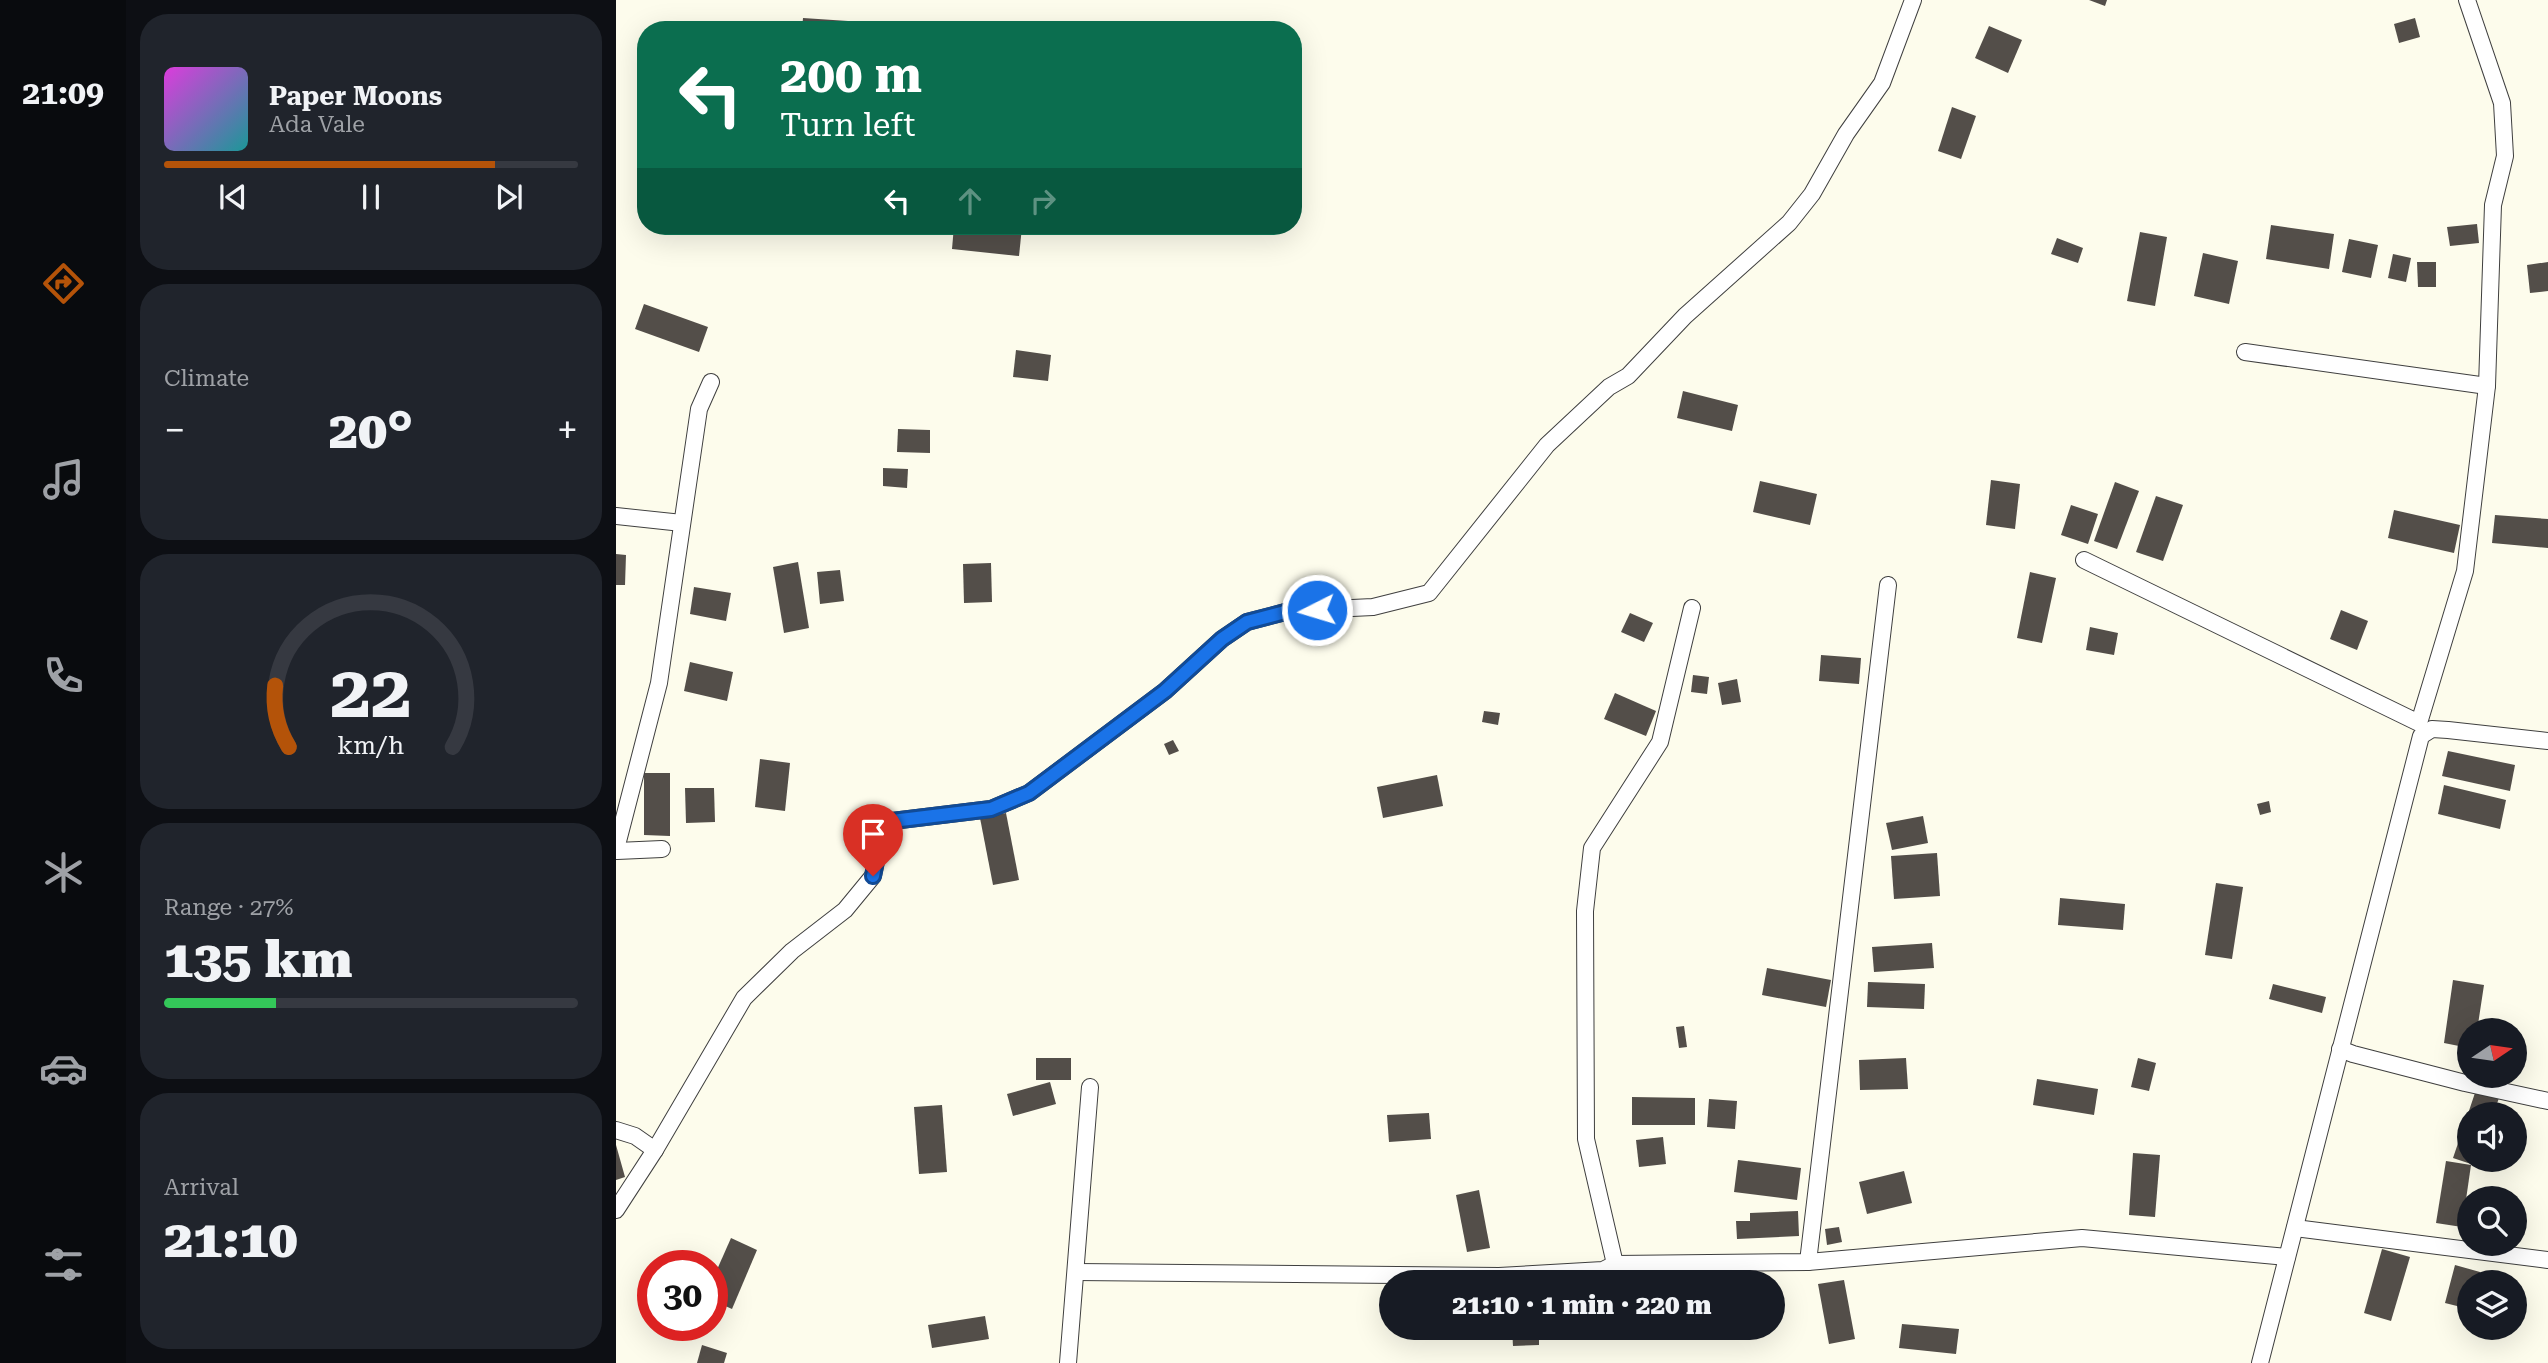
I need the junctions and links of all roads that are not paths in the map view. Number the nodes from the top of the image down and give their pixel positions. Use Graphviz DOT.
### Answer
graph roads {
  1 [pos="1913,0"];
  2 [pos="2467,0"];
  3 [pos="2245,352"];
  4 [pos="711,382"];
  5 [pos="2487,386"];
  6 [pos="616,516"];
  7 [pos="682,523"];
  8 [pos="2084,560"];
  9 [pos="1888,585"];
  10 [pos="1692,608"];
  11 [pos="2548,741"];
  12 [pos="617,849"];
  13 [pos="662,849"];
  14 [pos="2340,1049"];
  15 [pos="1090,1087"];
  16 [pos="2548,1101"];
  17 [pos="616,1130"];
  18 [pos="655,1150"];
  19 [pos="616,1210"];
  20 [pos="2295,1228"];
  21 [pos="2287,1257"];
  22 [pos="2548,1260"];
  23 [pos="1808,1262"];
  24 [pos="1615,1264"];
  25 [pos="1076,1272"];
  26 [pos="1068,1363"];
  27 [pos="2260,1363"];
  1 -- 18 [label="street"];
  2 -- 5 [label="street"];
  3 -- 5 [label="street"];
  4 -- 7 [label="street"];
  5 -- 8 [label="street"];
  6 -- 7 [label="street"];
  7 -- 12 [label="street"];
  9 -- 23 [label="street"];
  10 -- 24 [label="street"];
  11 -- 14 [label="street"];
  12 -- 13 [label="street"];
  14 -- 16 [label="street"];
  14 -- 20 [label="street"];
  15 -- 25 [label="street"];
  17 -- 18 [label="street"];
  18 -- 19 [label="street"];
  20 -- 21 [label="street"];
  20 -- 22 [label="street"];
  21 -- 23 [label="street"];
  21 -- 27 [label="street"];
  23 -- 24 [label="street"];
  24 -- 25 [label="street"];
  25 -- 26 [label="street"];
}
